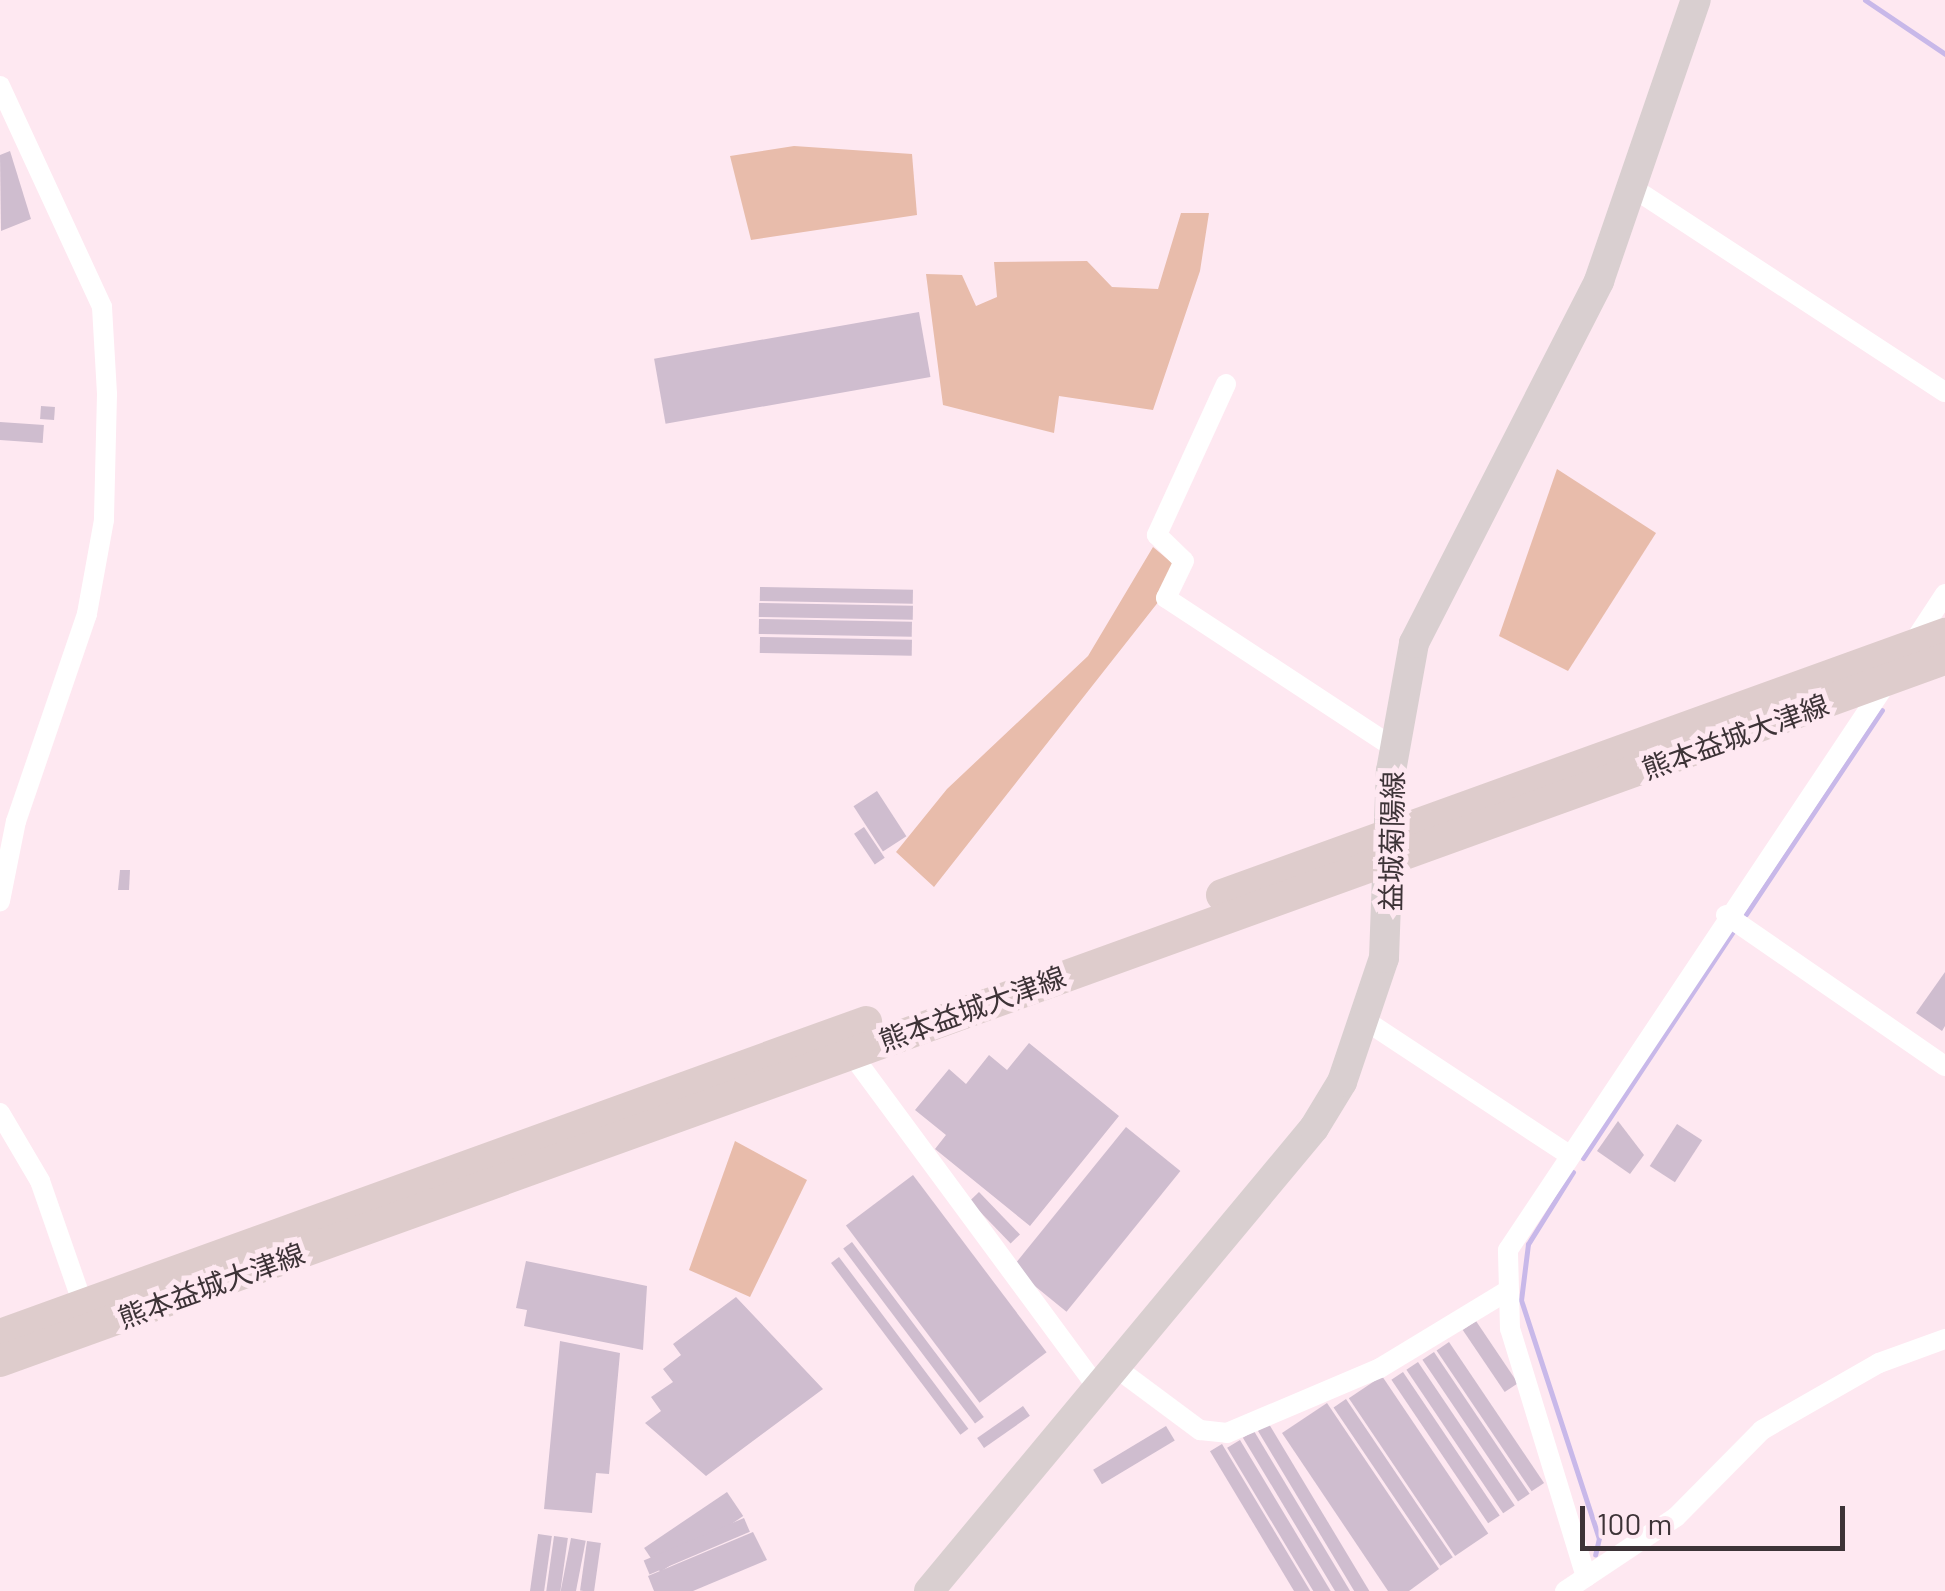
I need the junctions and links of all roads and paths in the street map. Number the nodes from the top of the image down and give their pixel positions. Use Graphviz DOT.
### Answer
graph roads {
  1 [pos="1696,0"];
  2 [pos="0,86"];
  3 [pos="1636,190"];
  4 [pos="1226,384"];
  5 [pos="1945,392"];
  6 [pos="1945,594"];
  7 [pos="1945,634"];
  8 [pos="1911,646"];
  9 [pos="1945,659"];
  10 [pos="1890,679"];
  11 [pos="1394,748"];
  12 [pos="1394,845"];
  13 [pos="0,901"];
  14 [pos="1726,916"];
  15 [pos="1366,1021"];
  16 [pos="850,1052"];
  17 [pos="1945,1066"];
  18 [pos="0,1113"];
  19 [pos="1569,1156"];
  20 [pos="1504,1293"];
  21 [pos="88,1317"];
  22 [pos="0,1335"];
  23 [pos="1945,1339"];
  24 [pos="0,1361"];
  25 [pos="1102,1374"];
  26 [pos="1586,1576"];
  27 [pos="929,1591"];
  28 [pos="1565,1591"];
  1 -- 3 [label="main road, 益城菊陽線"];
  2 -- 13 [label="street"];
  3 -- 5 [label="street"];
  3 -- 11 [label="main road, 益城菊陽線"];
  4 -- 11 [label="street"];
  6 -- 8 [label="street"];
  7 -- 8 [label="main road, 熊本益城大津線"];
  8 -- 10 [label="street"];
  8 -- 12 [label="main road, 熊本益城大津線"];
  9 -- 10 [label="main road, 熊本益城大津線"];
  10 -- 12 [label="main road, 熊本益城大津線"];
  10 -- 14 [label="street"];
  11 -- 12 [label="main road, 益城菊陽線"];
  12 -- 15 [label="main road, 益城菊陽線"];
  12 -- 16 [label="main road, 熊本益城大津線"];
  12 -- 21 [label="main road, 熊本益城大津線"];
  14 -- 17 [label="street"];
  14 -- 19 [label="street"];
  15 -- 19 [label="street"];
  15 -- 25 [label="main road, 益城菊陽線"];
  16 -- 21 [label="main road, 熊本益城大津線"];
  16 -- 25 [label="street"];
  18 -- 21 [label="street"];
  19 -- 20 [label="street"];
  20 -- 25 [label="street"];
  20 -- 26 [label="street"];
  21 -- 22 [label="main road, 熊本益城大津線"];
  21 -- 24 [label="main road, 熊本益城大津線"];
  23 -- 26 [label="street"];
  25 -- 27 [label="main road, 益城菊陽線"];
  26 -- 28 [label="street"];
}
